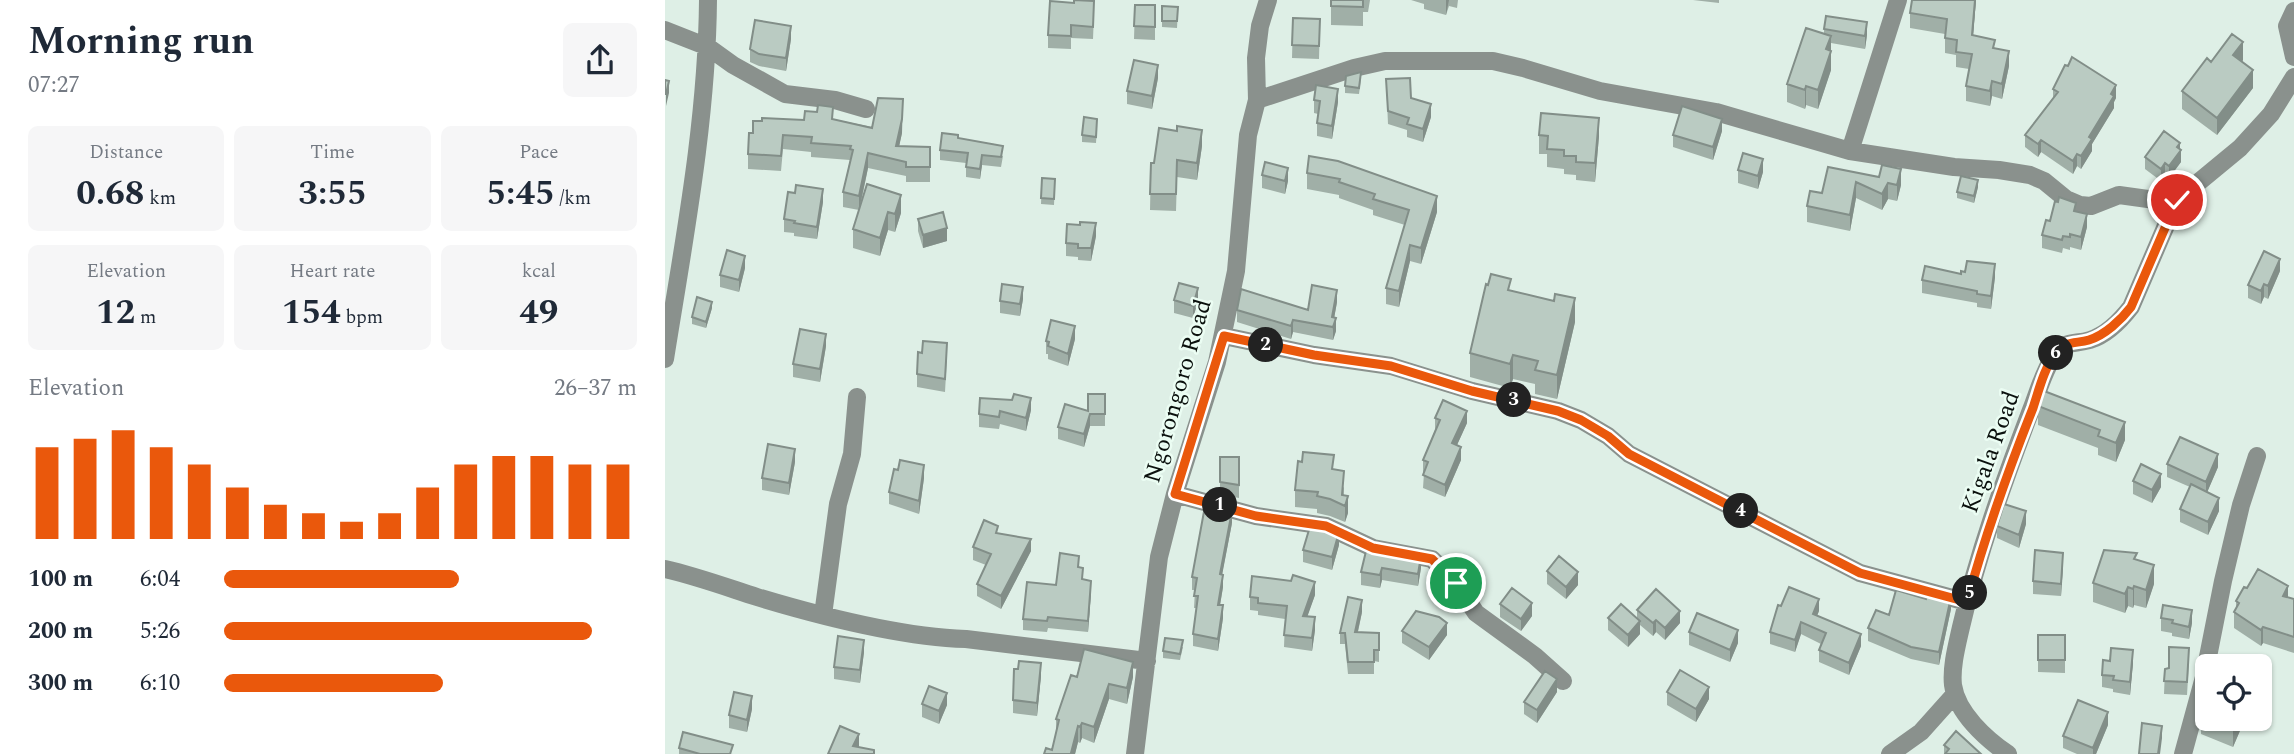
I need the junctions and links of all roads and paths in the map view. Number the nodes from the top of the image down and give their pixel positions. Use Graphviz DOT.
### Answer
graph roads {
  1 [pos="708,0"];
  2 [pos="1268,0"];
  3 [pos="1898,0"];
  4 [pos="2294,11"];
  5 [pos="665,30"];
  6 [pos="708,47"];
  7 [pos="2294,57"];
  8 [pos="2294,77"];
  9 [pos="1257,100"];
  10 [pos="866,109"];
  11 [pos="1850,151"];
  12 [pos="2177,200"];
  13 [pos="1224,336"];
  14 [pos="665,359"];
  15 [pos="857,397"];
  16 [pos="2257,456"];
  17 [pos="1175,494"];
  18 [pos="665,569"];
  19 [pos="1967,602"];
  20 [pos="823,615"];
  21 [pos="1147,661"];
  22 [pos="1563,681"];
  23 [pos="1955,694"];
  24 [pos="1135,754"];
  25 [pos="1889,754"];
  26 [pos="2008,754"];
  27 [pos="2183,754"];
  1 -- 6 [label="street"];
  2 -- 9 [label="street, Ngorongoro Road"];
  3 -- 11 [label="street"];
  4 -- 7 [label="street"];
  5 -- 6 [label="street"];
  6 -- 10 [label="street"];
  6 -- 14 [label="street"];
  8 -- 12 [label="street"];
  9 -- 11 [label="street"];
  9 -- 13 [label="street, Ngorongoro Road"];
  11 -- 12 [label="street"];
  12 -- 19 [label="street, Kigala Road"];
  13 -- 17 [label="street, Ngorongoro Road"];
  13 -- 19 [label="street"];
  15 -- 20 [label="street"];
  16 -- 27 [label="street"];
  17 -- 21 [label="street, Ngorongoro Road"];
  17 -- 22 [label="street"];
  18 -- 20 [label="street"];
  19 -- 23 [label="street, Kigala Road"];
  20 -- 21 [label="street"];
  21 -- 24 [label="street, Ngorongoro Road"];
  23 -- 25 [label="street"];
  23 -- 26 [label="street"];
}
